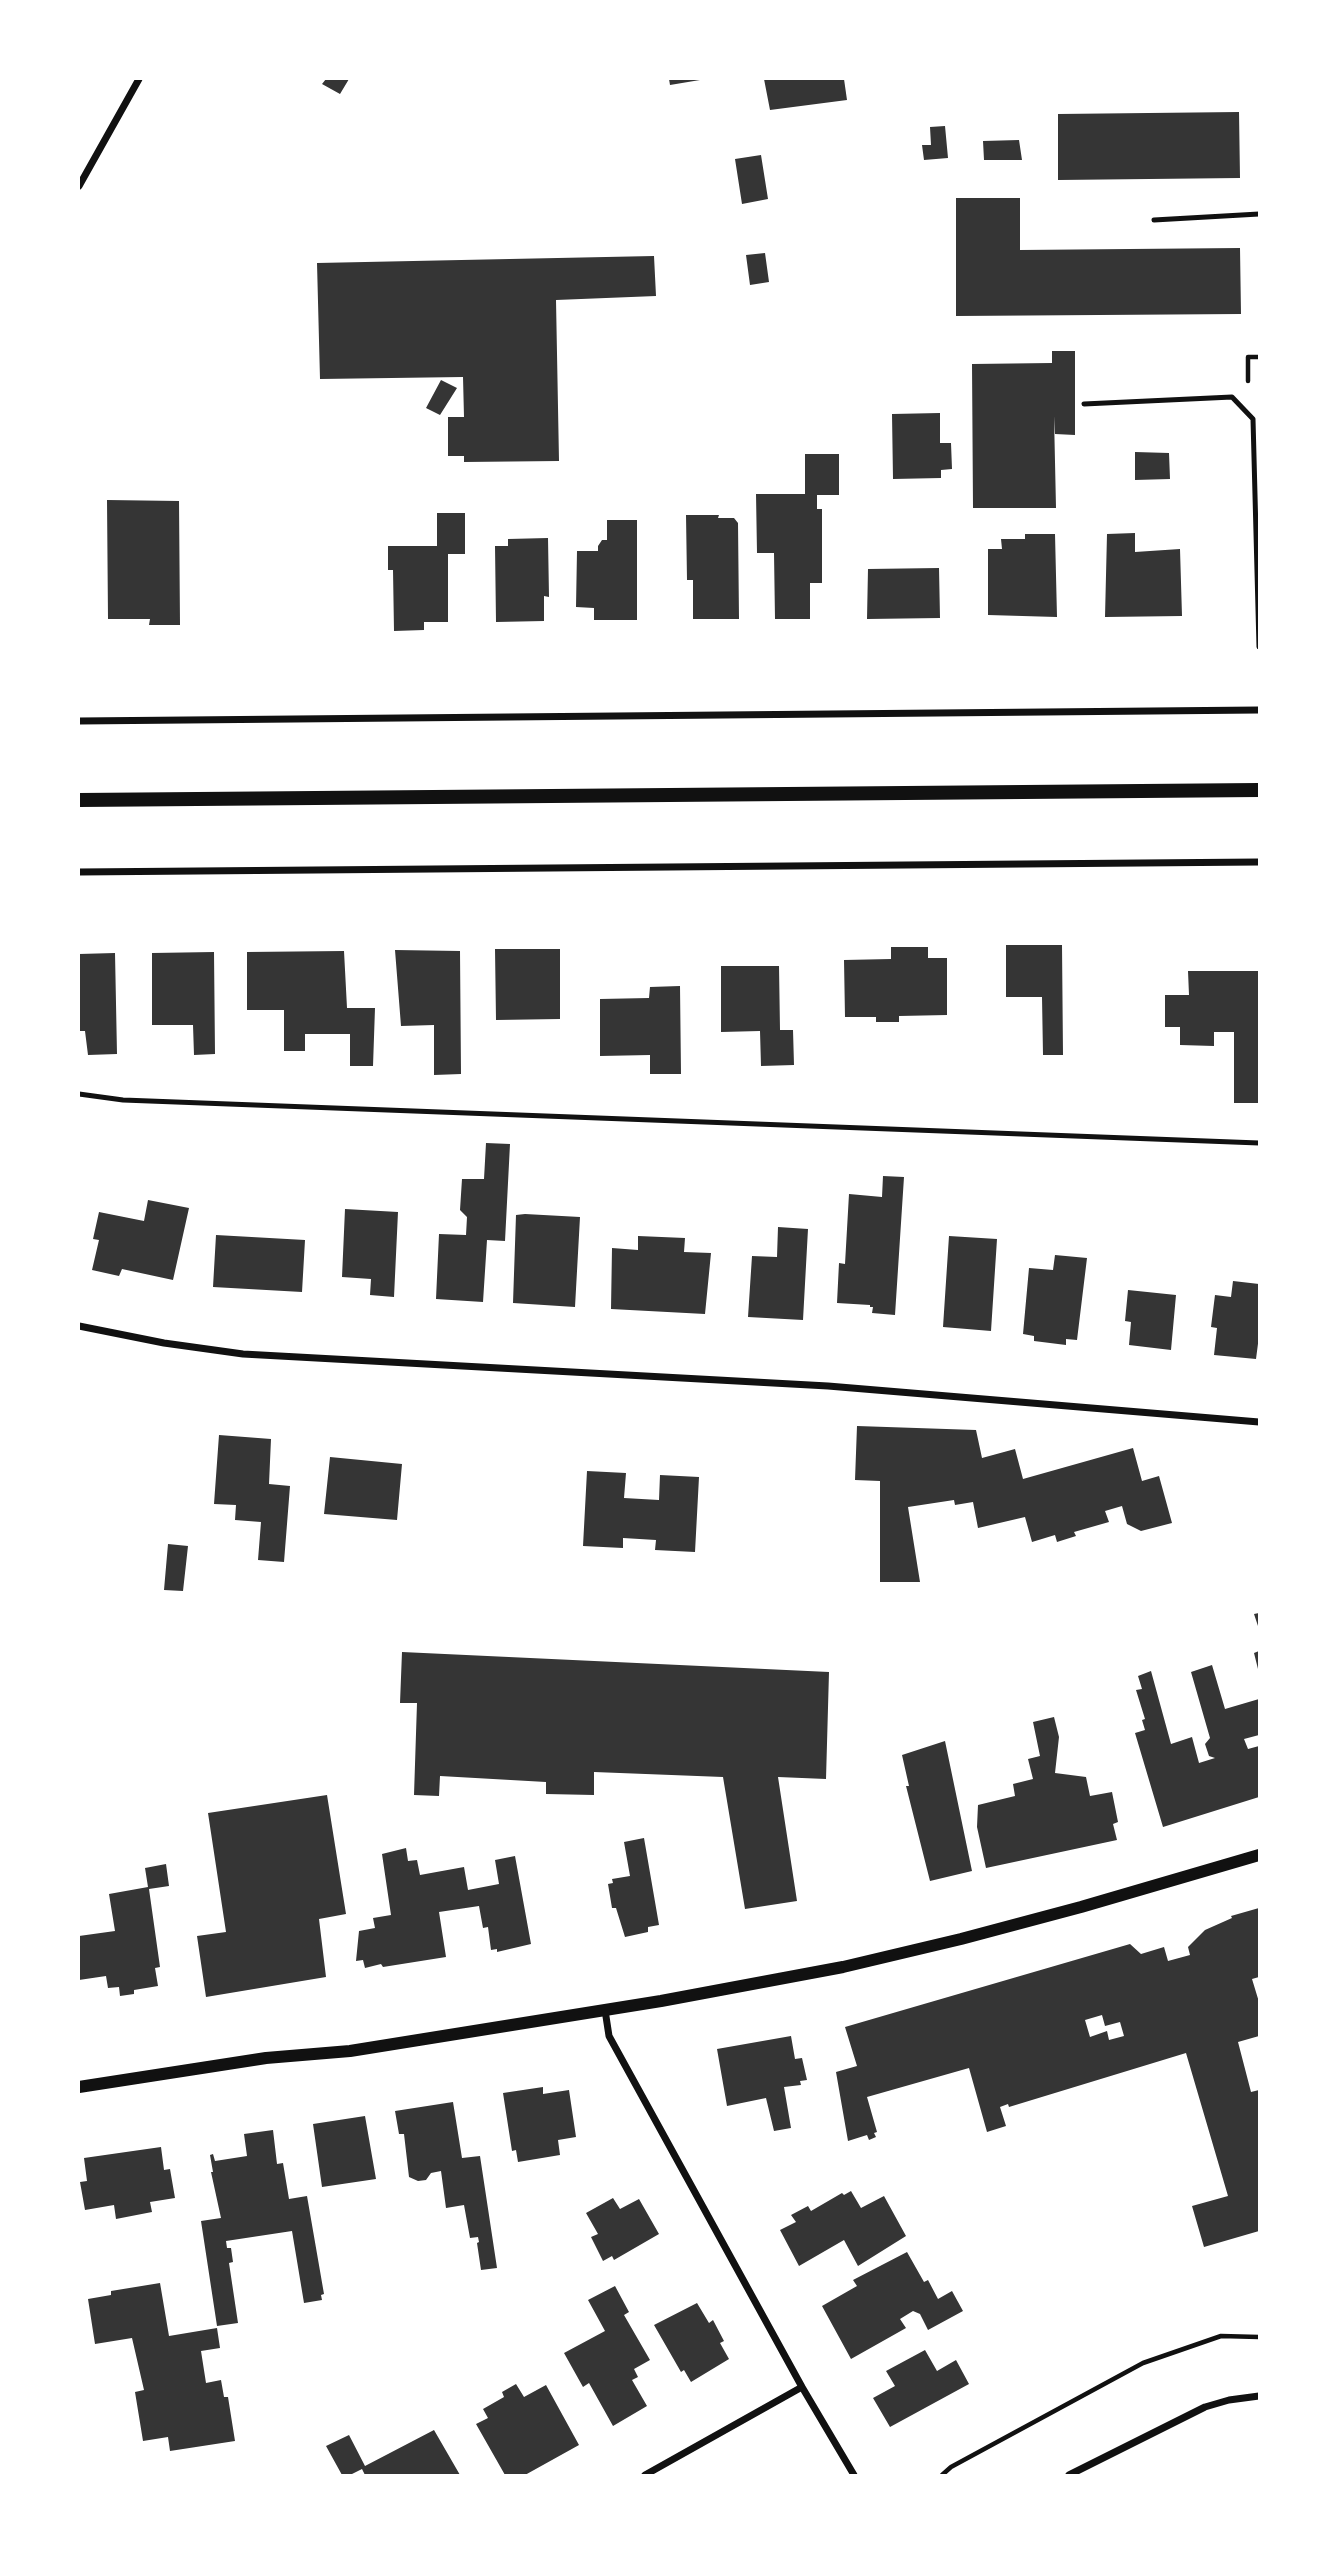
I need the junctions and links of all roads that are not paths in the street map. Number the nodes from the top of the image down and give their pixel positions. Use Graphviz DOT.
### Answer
graph roads {
  1 [pos="139,79"];
  2 [pos="79,186"];
  3 [pos="1259,214"];
  4 [pos="1154,220"];
  5 [pos="1084,404"];
  6 [pos="1259,648"];
  7 [pos="1259,709"];
  8 [pos="79,721"];
  9 [pos="1259,790"];
  10 [pos="79,800"];
  11 [pos="1259,862"];
  12 [pos="79,872"];
  13 [pos="79,1094"];
  14 [pos="1259,1143"];
  15 [pos="79,1326"];
  16 [pos="1259,1422"];
  17 [pos="1259,1855"];
  18 [pos="605,2010"];
  19 [pos="79,2087"];
  20 [pos="802,2387"];
  21 [pos="1259,2396"];
  22 [pos="645,2475"];
  23 [pos="854,2475"];
  24 [pos="1069,2475"];
  1 -- 2 [label="street"];
  3 -- 4 [label="lane"];
  5 -- 6 [label="lane"];
  7 -- 8 [label="street"];
  9 -- 10 [label="main road"];
  11 -- 12 [label="street"];
  13 -- 14 [label="lane"];
  15 -- 16 [label="street"];
  17 -- 18 [label="street"];
  18 -- 19 [label="street"];
  18 -- 20 [label="street"];
  20 -- 22 [label="street"];
  20 -- 23 [label="street"];
  21 -- 24 [label="street"];
}
